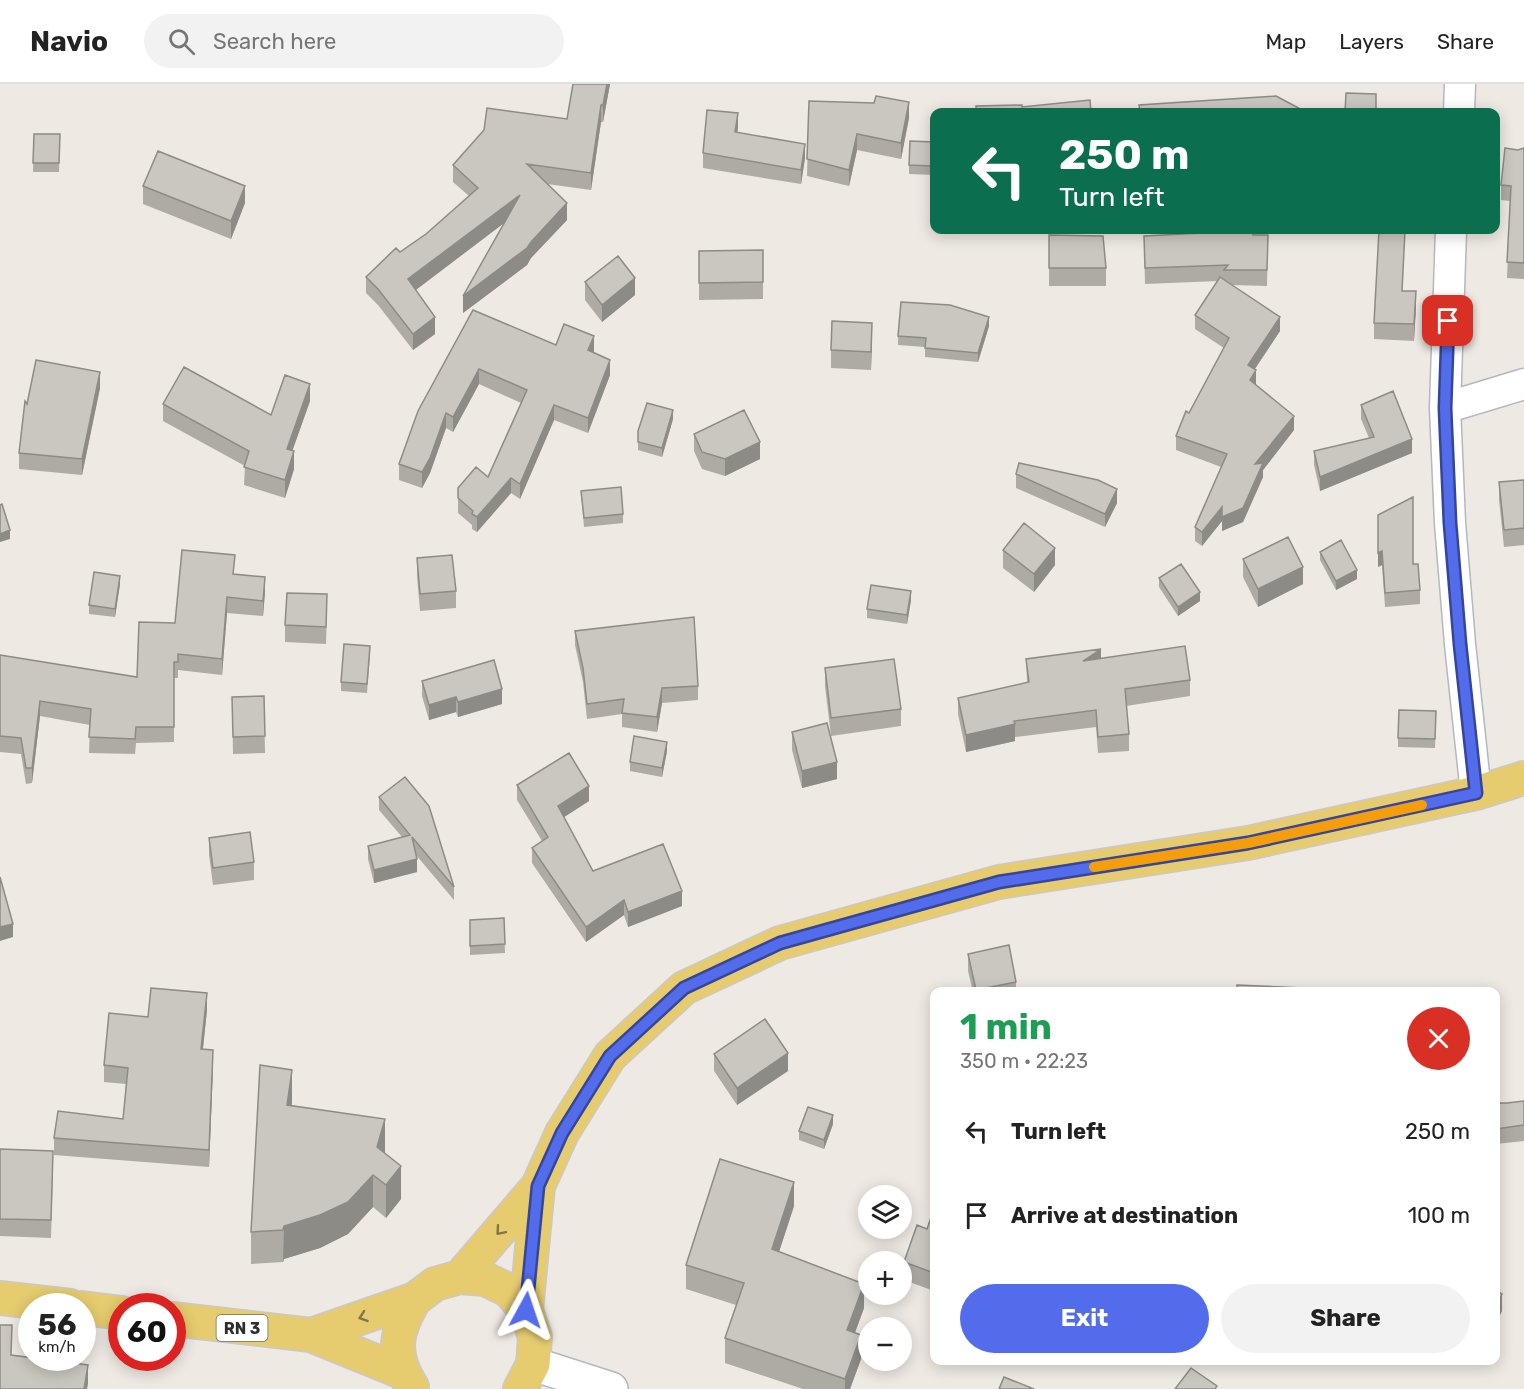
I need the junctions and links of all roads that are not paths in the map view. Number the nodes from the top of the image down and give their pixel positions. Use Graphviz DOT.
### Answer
graph roads {
  1 [pos="1460,84"];
  2 [pos="1459,108"];
  3 [pos="1451,234"];
  4 [pos="1524,384"];
  5 [pos="1445,408"];
  6 [pos="1524,778"];
  7 [pos="1476,793"];
  8 [pos="538,1186"];
  9 [pos="460,1277"];
  10 [pos="0,1298"];
  11 [pos="415,1299"];
  12 [pos="18,1300"];
  13 [pos="526,1310"];
  14 [pos="186,1321"];
  15 [pos="311,1335"];
  16 [pos="527,1377"];
  17 [pos="407,1381"];
  18 [pos="611,1389"];
  1 -- 2 [label="street"];
  3 -- 5 [label="street"];
  4 -- 5 [label="street"];
  5 -- 7 [label="street"];
  6 -- 7 [label="main road"];
  7 -- 8 [label="main road"];
  8 -- 9 [label="main road, one-way"];
  8 -- 13 [label="main road"];
  9 -- 11 [label="main road"];
  9 -- 13 [label="main road"];
  10 -- 12 [label="main road"];
  11 -- 15 [label="main road, RN 3, one-way"];
  11 -- 17 [label="main road"];
  13 -- 16 [label="main road"];
  14 -- 15 [label="main road, RN 3"];
  15 -- 17 [label="main road, RN 3"];
  16 -- 18 [label="street"];
}
